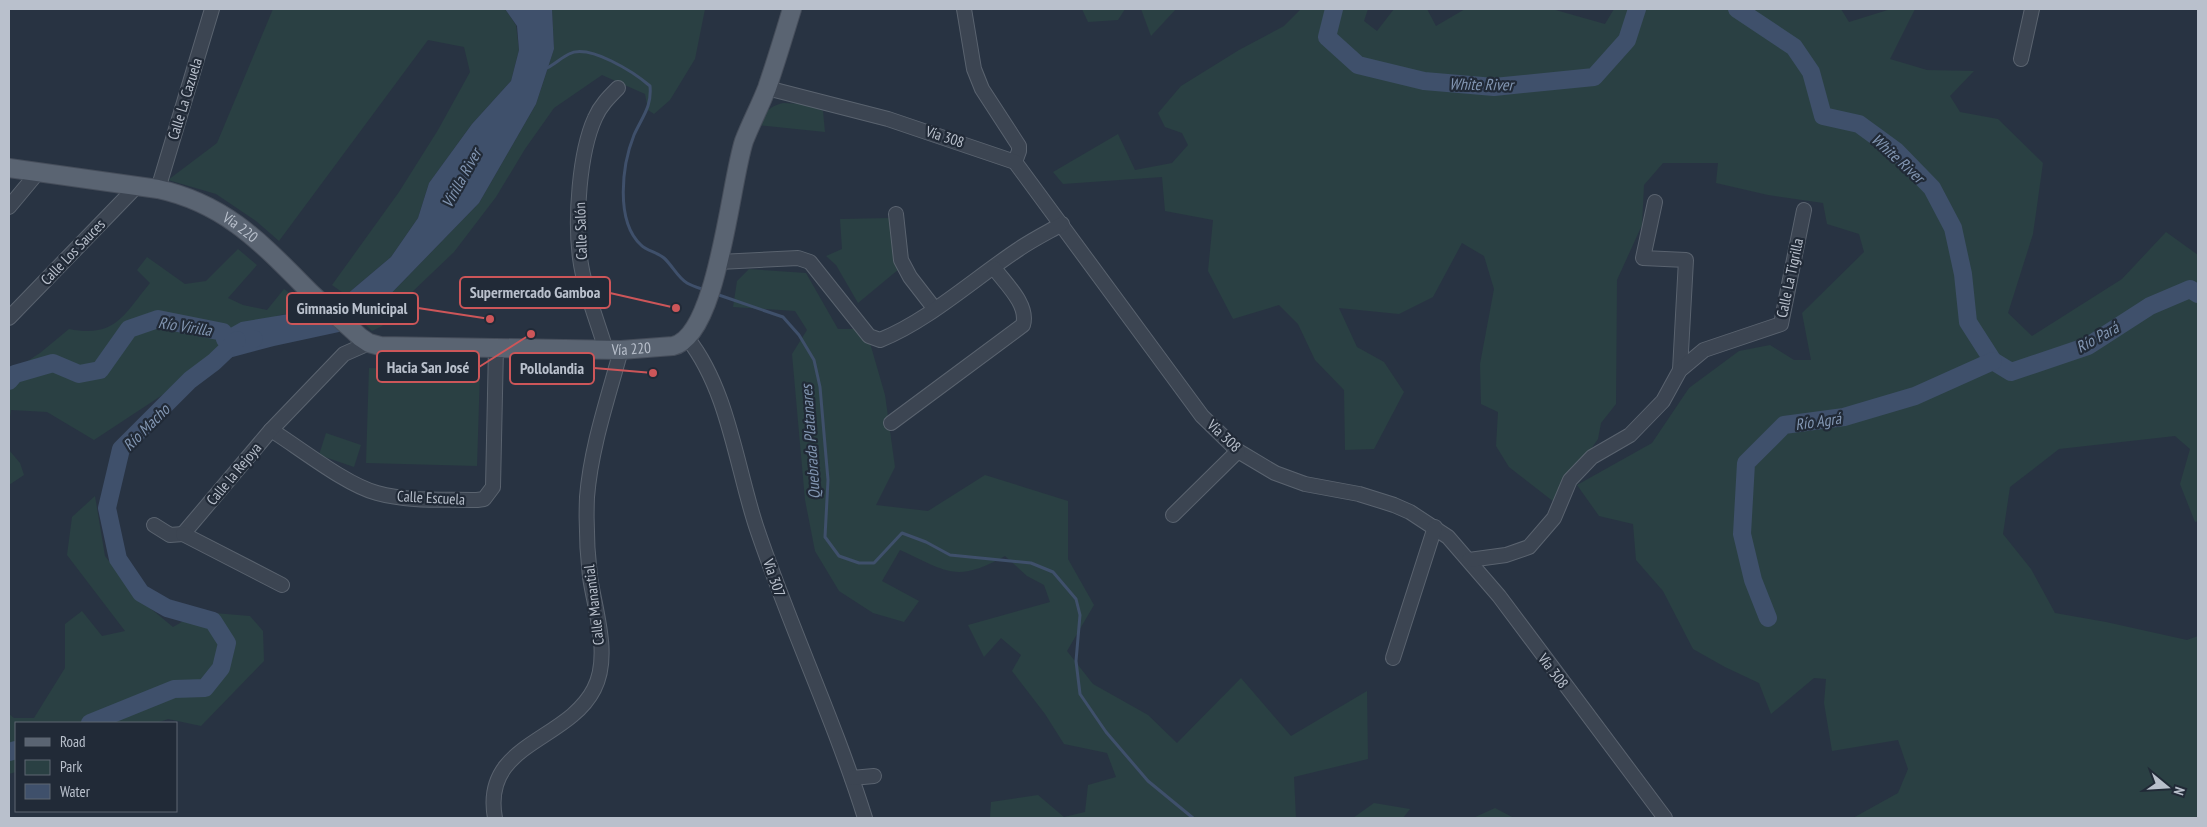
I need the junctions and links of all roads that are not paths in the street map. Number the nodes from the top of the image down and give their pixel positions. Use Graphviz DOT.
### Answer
graph roads {
  1 [pos="212,9"];
  2 [pos="792,9"];
  3 [pos="964,9"];
  4 [pos="2032,9"];
  5 [pos="2021,59"];
  6 [pos="618,88"];
  7 [pos="767,88"];
  8 [pos="1014,162"];
  9 [pos="9,168"];
  10 [pos="39,171"];
  11 [pos="137,186"];
  12 [pos="158,189"];
  13 [pos="1655,202"];
  14 [pos="9,207"];
  15 [pos="1804,210"];
  16 [pos="896,214"];
  17 [pos="1062,224"];
  18 [pos="719,262"];
  19 [pos="994,268"];
  20 [pos="934,308"];
  21 [pos="9,318"];
  22 [pos="688,339"];
  23 [pos="364,340"];
  24 [pos="496,348"];
  25 [pos="614,350"];
  26 [pos="1680,370"];
  27 [pos="892,423"];
  28 [pos="271,430"];
  29 [pos="1238,452"];
  30 [pos="1173,515"];
  31 [pos="154,525"];
  32 [pos="1435,528"];
  33 [pos="183,534"];
  34 [pos="1469,560"];
  35 [pos="282,585"];
  36 [pos="1393,658"];
  37 [pos="874,776"];
  38 [pos="852,778"];
  39 [pos="495,818"];
  40 [pos="865,818"];
  41 [pos="1665,818"];
  1 -- 12 [label="street, Calle La Cazuela"];
  2 -- 7 [label="main road"];
  3 -- 8 [label="street"];
  4 -- 5 [label="street"];
  6 -- 25 [label="street, Calle Salón"];
  7 -- 8 [label="street, Vía 308"];
  7 -- 18 [label="main road"];
  8 -- 17 [label="street, Vía 308"];
  9 -- 10 [label="main road, Vía 220"];
  10 -- 11 [label="main road, Vía 220"];
  10 -- 14 [label="street"];
  11 -- 12 [label="main road, Vía 220"];
  11 -- 21 [label="street, Calle Los Sauces"];
  12 -- 23 [label="main road, Vía 220"];
  13 -- 26 [label="street"];
  15 -- 26 [label="street, Calle La Tigrilla"];
  16 -- 20 [label="street"];
  17 -- 19 [label="street"];
  17 -- 29 [label="street, Vía 308"];
  18 -- 20 [label="street"];
  18 -- 22 [label="main road"];
  19 -- 20 [label="street"];
  19 -- 27 [label="street"];
  22 -- 25 [label="main road, Vía 220"];
  22 -- 38 [label="street, Vía 307"];
  23 -- 24 [label="main road, Vía 220"];
  23 -- 28 [label="street, Calle la Rejoya"];
  24 -- 25 [label="main road, Vía 220"];
  24 -- 28 [label="street, Calle Escuela"];
  25 -- 39 [label="street, Calle Manantial"];
  26 -- 34 [label="street, Calle La Tigrilla"];
  28 -- 33 [label="street, Calle la Rejoya"];
  29 -- 30 [label="street"];
  29 -- 32 [label="street, Vía 308"];
  31 -- 33 [label="street"];
  32 -- 34 [label="street, Vía 308"];
  32 -- 36 [label="street"];
  33 -- 35 [label="street"];
  34 -- 41 [label="street, Vía 308"];
  37 -- 38 [label="street"];
  38 -- 40 [label="street, Vía 307"];
}
